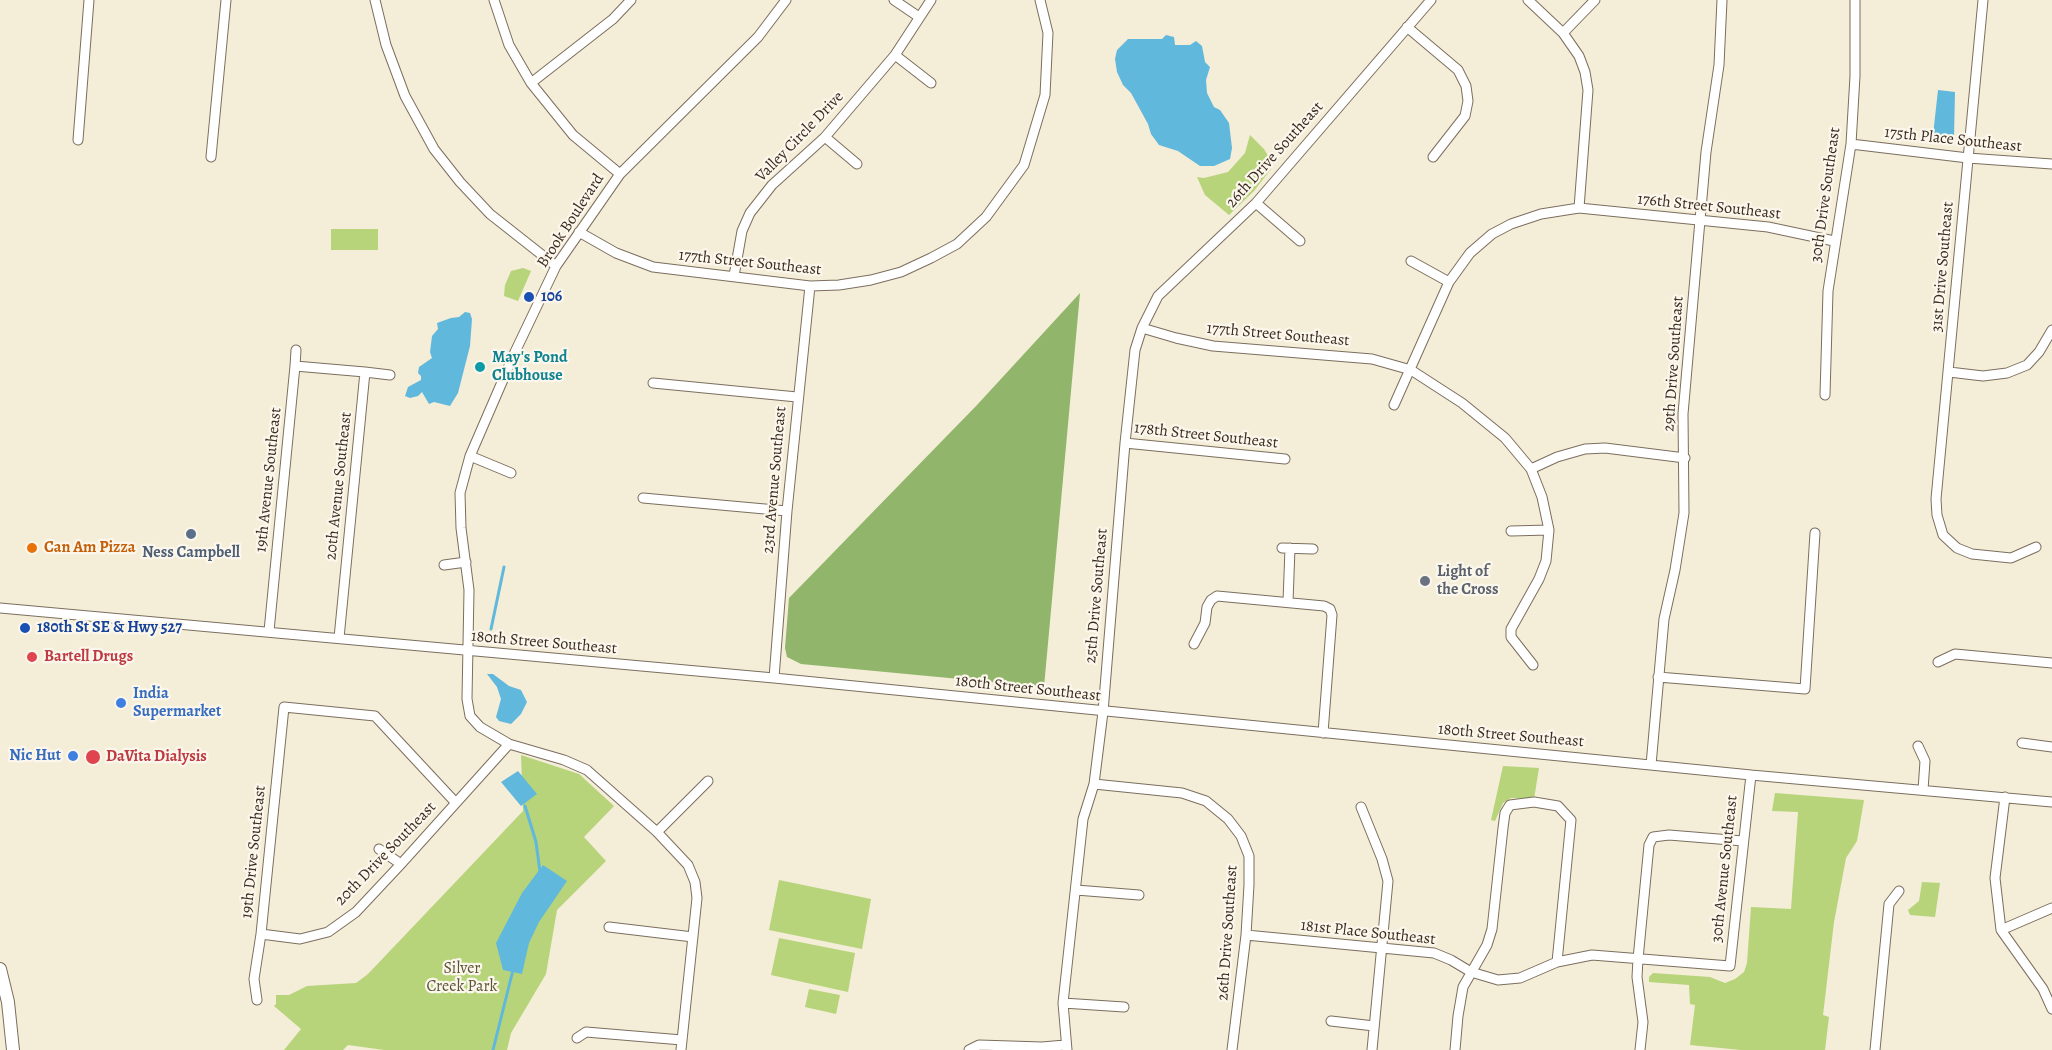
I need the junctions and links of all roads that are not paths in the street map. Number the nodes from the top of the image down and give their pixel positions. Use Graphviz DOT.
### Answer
graph roads {
  1 [pos="89,0"];
  2 [pos="226,0"];
  3 [pos="375,0"];
  4 [pos="494,0"];
  5 [pos="631,0"];
  6 [pos="786,0"];
  7 [pos="894,0"];
  8 [pos="932,0"];
  9 [pos="1040,0"];
  10 [pos="1431,0"];
  11 [pos="1528,0"];
  12 [pos="1595,0"];
  13 [pos="1722,0"];
  14 [pos="1855,0"];
  15 [pos="1983,0"];
  16 [pos="919,17"];
  17 [pos="1407,27"];
  18 [pos="1563,33"];
  19 [pos="895,55"];
  20 [pos="931,83"];
  21 [pos="531,84"];
  22 [pos="825,137"];
  23 [pos="78,140"];
  24 [pos="1851,144"];
  25 [pos="211,157"];
  26 [pos="1433,157"];
  27 [pos="1968,158"];
  28 [pos="857,164"];
  29 [pos="2052,164"];
  30 [pos="620,174"];
  31 [pos="1256,202"];
  32 [pos="1580,208"];
  33 [pos="1700,221"];
  34 [pos="579,232"];
  35 [pos="1300,241"];
  36 [pos="1834,241"];
  37 [pos="1411,261"];
  38 [pos="556,266"];
  39 [pos="734,276"];
  40 [pos="1449,282"];
  41 [pos="810,286"];
  42 [pos="1142,328"];
  43 [pos="2050,334"];
  44 [pos="296,350"];
  45 [pos="295,366"];
  46 [pos="1411,370"];
  47 [pos="365,372"];
  48 [pos="1949,372"];
  49 [pos="390,375"];
  50 [pos="653,383"];
  51 [pos="1825,395"];
  52 [pos="797,397"];
  53 [pos="1394,405"];
  54 [pos="1125,443"];
  55 [pos="470,456"];
  56 [pos="1684,458"];
  57 [pos="1284,459"];
  58 [pos="1531,470"];
  59 [pos="511,473"];
  60 [pos="643,498"];
  61 [pos="787,511"];
  62 [pos="1549,530"];
  63 [pos="1511,531"];
  64 [pos="1815,533"];
  65 [pos="2036,547"];
  66 [pos="1313,549"];
  67 [pos="466,562"];
  68 [pos="444,565"];
  69 [pos="1288,602"];
  70 [pos="0,608"];
  71 [pos="269,631"];
  72 [pos="339,638"];
  73 [pos="1194,644"];
  74 [pos="469,651"];
  75 [pos="1938,662"];
  76 [pos="2052,663"];
  77 [pos="1533,665"];
  78 [pos="1658,677"];
  79 [pos="774,678"];
  80 [pos="1103,712"];
  81 [pos="1323,733"];
  82 [pos="2022,743"];
  83 [pos="509,744"];
  84 [pos="1918,746"];
  85 [pos="2052,747"];
  86 [pos="1651,765"];
  87 [pos="1750,775"];
  88 [pos="708,781"];
  89 [pos="1094,784"];
  90 [pos="1923,790"];
  91 [pos="2005,797"];
  92 [pos="2052,802"];
  93 [pos="456,803"];
  94 [pos="1361,807"];
  95 [pos="657,832"];
  96 [pos="1743,842"];
  97 [pos="379,849"];
  98 [pos="401,864"];
  99 [pos="1076,890"];
  100 [pos="1899,891"];
  101 [pos="1138,895"];
  102 [pos="2052,908"];
  103 [pos="609,927"];
  104 [pos="2001,930"];
  105 [pos="261,934"];
  106 [pos="1246,935"];
  107 [pos="693,937"];
  108 [pos="1382,948"];
  109 [pos="1638,960"];
  110 [pos="1557,962"];
  111 [pos="1730,966"];
  112 [pos="0,969"];
  113 [pos="1471,972"];
  114 [pos="257,1000"];
  115 [pos="4,1002"];
  116 [pos="1063,1003"];
  117 [pos="1124,1007"];
  118 [pos="2052,1009"];
  119 [pos="1331,1022"];
  120 [pos="1374,1026"];
  121 [pos="577,1038"];
  122 [pos="682,1045"];
  123 [pos="1066,1047"];
  124 [pos="13,1050"];
  125 [pos="969,1050"];
  126 [pos="1232,1050"];
  127 [pos="1372,1050"];
  128 [pos="1455,1050"];
  129 [pos="1640,1050"];
  130 [pos="1875,1050"];
  1 -- 23 [label="street"];
  2 -- 25 [label="street"];
  3 -- 38 [label="street"];
  4 -- 21 [label="street"];
  5 -- 21 [label="street"];
  6 -- 30 [label="street, Brook Boulevard"];
  7 -- 16 [label="street"];
  8 -- 16 [label="street, Valley Circle Drive"];
  9 -- 41 [label="street, 177th Street Southeast"];
  10 -- 17 [label="street, 26th Drive Southeast"];
  11 -- 18 [label="street"];
  12 -- 18 [label="street"];
  13 -- 33 [label="street, 29th Drive Southeast"];
  14 -- 24 [label="street, 30th Drive Southeast"];
  15 -- 27 [label="street, 31st Drive Southeast"];
  16 -- 19 [label="street, Valley Circle Drive"];
  17 -- 26 [label="street"];
  17 -- 31 [label="street, 26th Drive Southeast"];
  18 -- 32 [label="street"];
  19 -- 20 [label="street"];
  19 -- 22 [label="street, Valley Circle Drive"];
  21 -- 30 [label="street"];
  22 -- 28 [label="street"];
  22 -- 39 [label="street, Valley Circle Drive"];
  24 -- 27 [label="street, 175th Place Southeast"];
  24 -- 36 [label="street, 30th Drive Southeast"];
  27 -- 29 [label="street, 175th Place Southeast"];
  27 -- 48 [label="street, 31st Drive Southeast"];
  30 -- 34 [label="street, Brook Boulevard"];
  31 -- 35 [label="street"];
  31 -- 42 [label="street, 26th Drive Southeast"];
  32 -- 33 [label="street, 176th Street Southeast"];
  32 -- 40 [label="street, 176th Street Southeast"];
  33 -- 36 [label="street, 176th Street Southeast"];
  33 -- 56 [label="street, 29th Drive Southeast"];
  34 -- 38 [label="street, Brook Boulevard"];
  34 -- 39 [label="street, 177th Street Southeast"];
  36 -- 51 [label="street, 30th Drive Southeast"];
  37 -- 40 [label="street"];
  38 -- 55 [label="street, Brook Boulevard"];
  39 -- 41 [label="street, 177th Street Southeast"];
  40 -- 46 [label="street, 176th Street Southeast"];
  41 -- 52 [label="street, 23rd Avenue Southeast"];
  42 -- 46 [label="street, 177th Street Southeast"];
  42 -- 54 [label="street, 25th Drive Southeast"];
  43 -- 48 [label="street"];
  44 -- 45 [label="street, 19th Avenue Southeast"];
  45 -- 47 [label="street"];
  45 -- 71 [label="street, 19th Avenue Southeast"];
  46 -- 53 [label="street, 176th Street Southeast"];
  46 -- 58 [label="street, 177th Street Southeast"];
  47 -- 49 [label="street"];
  47 -- 72 [label="street, 20th Avenue Southeast"];
  48 -- 65 [label="street, 31st Drive Southeast"];
  50 -- 52 [label="street"];
  52 -- 61 [label="street, 23rd Avenue Southeast"];
  54 -- 57 [label="street, 178th Street Southeast"];
  54 -- 80 [label="street, 25th Drive Southeast"];
  55 -- 59 [label="street"];
  55 -- 67 [label="street, Brook Boulevard"];
  56 -- 58 [label="street"];
  56 -- 78 [label="street, 29th Drive Southeast"];
  58 -- 62 [label="street, 177th Street Southeast"];
  60 -- 61 [label="street"];
  61 -- 79 [label="street, 23rd Avenue Southeast"];
  62 -- 63 [label="street"];
  62 -- 77 [label="street, 177th Street Southeast"];
  64 -- 78 [label="street"];
  66 -- 69 [label="street"];
  67 -- 68 [label="street"];
  67 -- 74 [label="street, Brook Boulevard"];
  69 -- 73 [label="street"];
  69 -- 81 [label="street"];
  70 -- 71 [label="street, 180th Street Southeast"];
  71 -- 72 [label="street, 180th Street Southeast"];
  72 -- 74 [label="street, 180th Street Southeast"];
  74 -- 79 [label="street, 180th Street Southeast"];
  74 -- 83 [label="street, Brook Boulevard"];
  75 -- 76 [label="street"];
  78 -- 86 [label="street, 29th Drive Southeast"];
  79 -- 80 [label="street, 180th Street Southeast"];
  80 -- 81 [label="street, 180th Street Southeast"];
  80 -- 89 [label="street, 25th Drive Southeast"];
  81 -- 86 [label="street, 180th Street Southeast"];
  82 -- 85 [label="street"];
  83 -- 93 [label="street, 20th Drive Southeast"];
  83 -- 95 [label="street"];
  84 -- 90 [label="street"];
  86 -- 87 [label="street, 180th Street Southeast"];
  87 -- 90 [label="street, 180th Street Southeast"];
  87 -- 96 [label="street, 30th Avenue Southeast"];
  88 -- 95 [label="street"];
  89 -- 99 [label="street, 25th Drive Southeast"];
  89 -- 106 [label="street, 26th Drive Southeast"];
  90 -- 91 [label="street, 180th Street Southeast"];
  91 -- 92 [label="street, 180th Street Southeast"];
  91 -- 104 [label="street"];
  93 -- 98 [label="street, 20th Drive Southeast"];
  93 -- 105 [label="street, 19th Drive Southeast"];
  94 -- 108 [label="street"];
  95 -- 107 [label="street"];
  96 -- 109 [label="street"];
  96 -- 111 [label="street, 30th Avenue Southeast"];
  97 -- 98 [label="street"];
  98 -- 105 [label="street, 20th Drive Southeast"];
  99 -- 101 [label="street"];
  99 -- 116 [label="street, 25th Drive Southeast"];
  100 -- 130 [label="street"];
  102 -- 104 [label="street"];
  103 -- 107 [label="street"];
  104 -- 118 [label="street"];
  105 -- 114 [label="street, 19th Drive Southeast"];
  106 -- 108 [label="street, 181st Place Southeast"];
  106 -- 126 [label="street, 26th Drive Southeast"];
  107 -- 122 [label="street"];
  108 -- 113 [label="street, 181st Place Southeast"];
  108 -- 120 [label="street"];
  109 -- 110 [label="street, 181st Place Southeast"];
  109 -- 111 [label="street, 181st Place Southeast"];
  109 -- 129 [label="street"];
  110 -- 113 [label="street, 181st Place Southeast"];
  110 -- 113 [label="street"];
  112 -- 115 [label="main road"];
  113 -- 128 [label="street"];
  115 -- 124 [label="main road"];
  116 -- 117 [label="street"];
  116 -- 123 [label="street, 25th Drive Southeast"];
  119 -- 120 [label="street"];
  120 -- 127 [label="street"];
  121 -- 122 [label="street"];
  123 -- 125 [label="street"];
}
